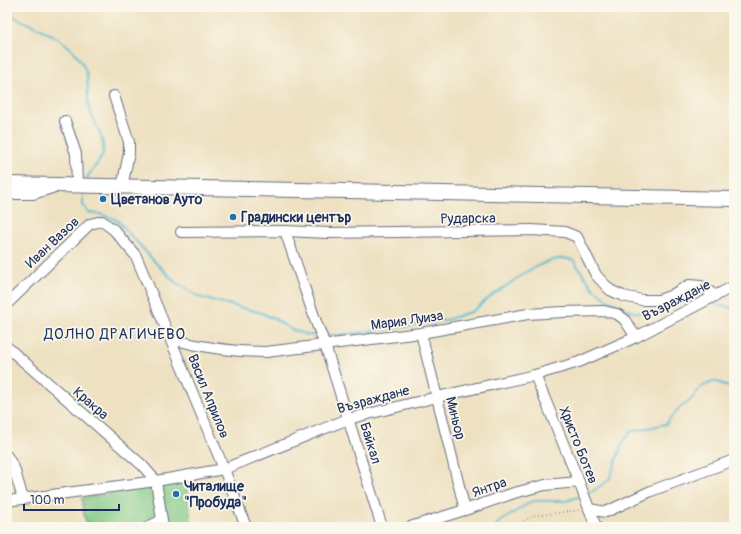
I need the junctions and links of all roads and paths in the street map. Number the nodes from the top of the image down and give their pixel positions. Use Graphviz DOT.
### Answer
graph roads {
  1 [pos="114,96"];
  2 [pos="65,120"];
  3 [pos="7,184"];
  4 [pos="59,185"];
  5 [pos="82,186"];
  6 [pos="122,187"];
  7 [pos="7,194"];
  8 [pos="734,199"];
  9 [pos="102,221"];
  10 [pos="285,231"];
  11 [pos="181,232"];
  12 [pos="734,286"];
  13 [pos="711,299"];
  14 [pos="7,304"];
  15 [pos="421,333"];
  16 [pos="636,337"];
  17 [pos="322,338"];
  18 [pos="171,339"];
  19 [pos="7,347"];
  20 [pos="535,375"];
  21 [pos="436,397"];
  22 [pos="348,419"];
  23 [pos="7,456"];
  24 [pos="734,460"];
  25 [pos="224,469"];
  26 [pos="156,481"];
  27 [pos="580,484"];
  28 [pos="23,499"];
  29 [pos="7,501"];
  30 [pos="588,507"];
  31 [pos="465,510"];
  32 [pos="163,524"];
  33 [pos="148,527"];
  34 [pos="246,527"];
  35 [pos="382,527"];
  36 [pos="410,527"];
  37 [pos="513,527"];
  38 [pos="596,527"];
  1 -- 6 [label="street"];
  2 -- 5 [label="street"];
  3 -- 4 [label="highway"];
  4 -- 5 [label="highway"];
  4 -- 7 [label="street"];
  5 -- 6 [label="highway"];
  6 -- 8 [label="highway"];
  9 -- 14 [label="street, Иван Вазов"];
  9 -- 18 [label="street, Васил Априлов"];
  10 -- 11 [label="street, Рударска"];
  10 -- 13 [label="street, Рударска"];
  10 -- 17 [label="street, Байкал"];
  12 -- 13 [label="street, Възраждане"];
  13 -- 16 [label="street, Възраждане"];
  15 -- 16 [label="street, Мария Луиза"];
  15 -- 17 [label="street, Мария Луиза"];
  15 -- 21 [label="street, Миньор"];
  16 -- 20 [label="street, Възраждане"];
  17 -- 18 [label="street, Мария Луиза"];
  17 -- 22 [label="street, Байкал"];
  18 -- 25 [label="street, Васил Априлов"];
  19 -- 26 [label="street, Кракра"];
  20 -- 21 [label="street, Възраждане"];
  20 -- 27 [label="street, Христо Ботев"];
  21 -- 22 [label="street, Възраждане"];
  21 -- 31 [label="street, Миньор"];
  22 -- 25 [label="street, Възраждане"];
  22 -- 35 [label="street, Байкал"];
  23 -- 28 [label="street"];
  24 -- 30 [label="street"];
  25 -- 26 [label="street, Възраждане"];
  25 -- 34 [label="street, Васил Априлов"];
  26 -- 28 [label="street, Възраждане"];
  26 -- 32 [label="street"];
  27 -- 30 [label="street, Христо Ботев"];
  27 -- 31 [label="street, Янтра"];
  28 -- 29 [label="street, Възраждане"];
  30 -- 37 [label="path"];
  30 -- 38 [label="street, Христо Ботев"];
  31 -- 36 [label="street, Янтра"];
  32 -- 33 [label="street"];
}
